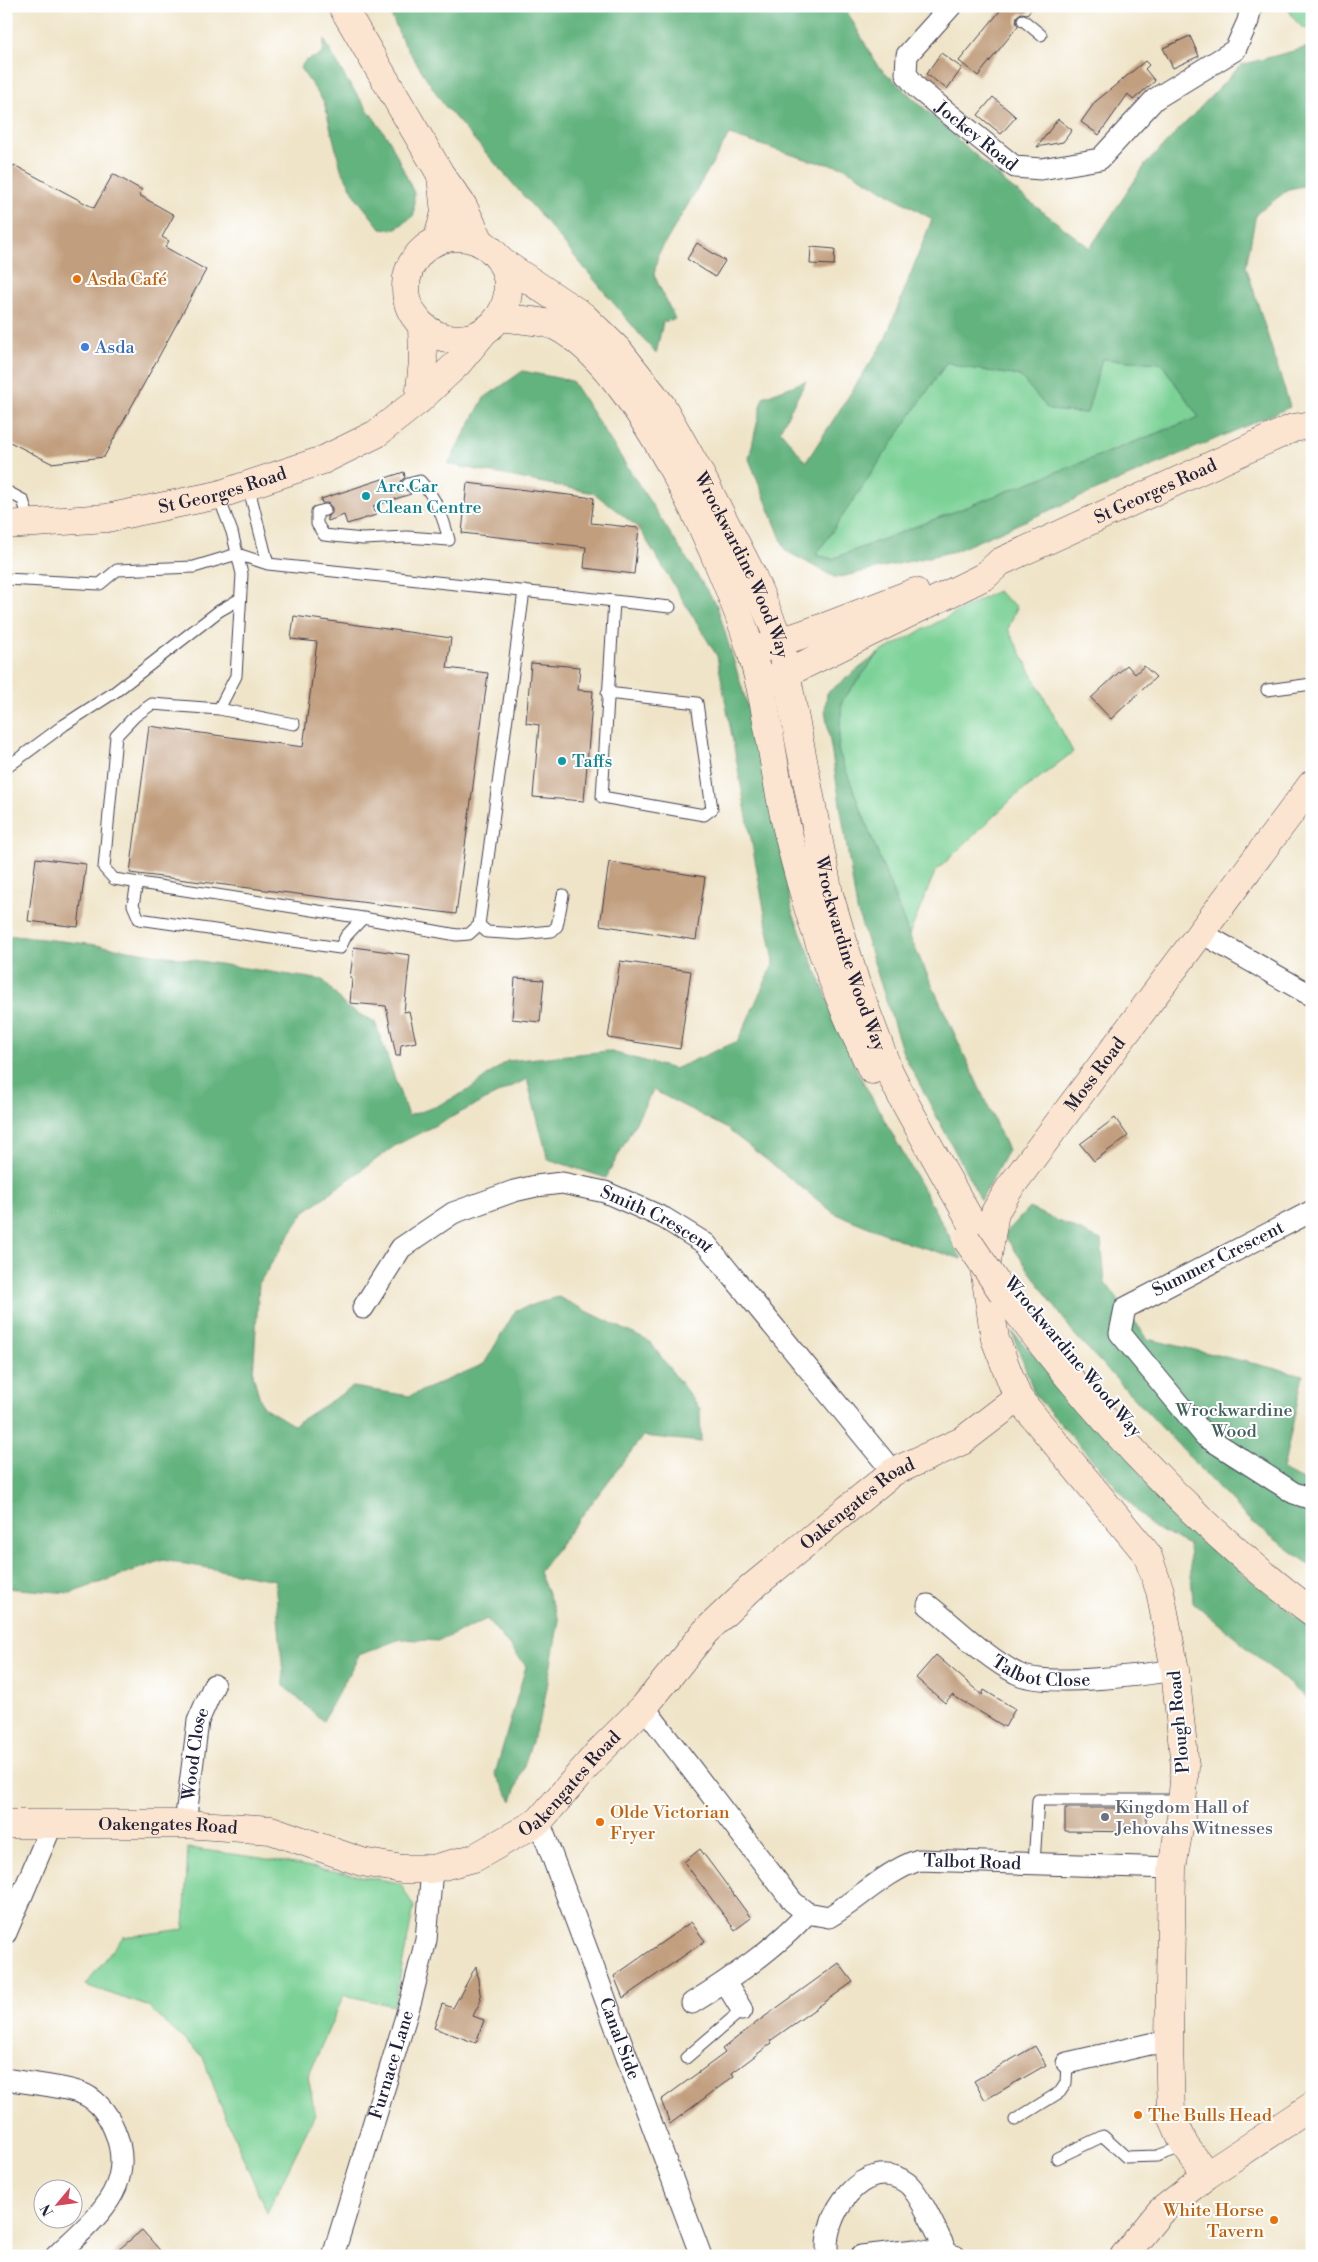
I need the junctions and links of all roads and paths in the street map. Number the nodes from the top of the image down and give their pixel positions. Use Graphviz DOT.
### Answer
graph roads {
  1 [pos="342,6"];
  2 [pos="951,6"];
  3 [pos="1250,6"];
  4 [pos="1022,20"];
  5 [pos="1041,35"];
  6 [pos="441,174"];
  7 [pos="437,241"];
  8 [pos="481,243"];
  9 [pos="502,262"];
  10 [pos="492,325"];
  11 [pos="422,326"];
  12 [pos="418,400"];
  13 [pos="1312,425"];
  14 [pos="408,484"];
  15 [pos="248,485"];
  16 [pos="6,491"];
  17 [pos="218,495"];
  18 [pos="325,510"];
  19 [pos="18,524"];
  20 [pos="237,554"];
  21 [pos="1000,562"];
  22 [pos="268,564"];
  23 [pos="6,579"];
  24 [pos="524,591"];
  25 [pos="240,599"];
  26 [pos="614,601"];
  27 [pos="670,607"];
  28 [pos="780,642"];
  29 [pos="751,652"];
  30 [pos="787,673"];
  31 [pos="758,683"];
  32 [pos="1312,684"];
  33 [pos="1268,690"];
  34 [pos="607,693"];
  35 [pos="219,709"];
  36 [pos="294,724"];
  37 [pos="6,768"];
  38 [pos="1312,784"];
  39 [pos="137,883"];
  40 [pos="563,895"];
  41 [pos="363,918"];
  42 [pos="479,925"];
  43 [pos="1200,932"];
  44 [pos="1312,996"];
  45 [pos="1312,1211"];
  46 [pos="970,1233"];
  47 [pos="1004,1284"];
  48 [pos="363,1308"];
  49 [pos="1018,1398"];
  50 [pos="893,1472"];
  51 [pos="1312,1499"];
  52 [pos="1312,1593"];
  53 [pos="928,1605"];
  54 [pos="1312,1612"];
  55 [pos="1175,1670"];
  56 [pos="214,1685"];
  57 [pos="644,1707"];
  58 [pos="1182,1800"];
  59 [pos="539,1821"];
  60 [pos="53,1822"];
  61 [pos="6,1824"];
  62 [pos="185,1824"];
  63 [pos="1034,1864"];
  64 [pos="1172,1868"];
  65 [pos="432,1870"];
  66 [pos="807,1912"];
  67 [pos="6,1933"];
  68 [pos="725,1982"];
  69 [pos="692,2003"];
  70 [pos="742,2010"];
  71 [pos="1169,2043"];
  72 [pos="686,2058"];
  73 [pos="1068,2063"];
  74 [pos="6,2080"];
  75 [pos="1312,2106"];
  76 [pos="1015,2120"];
  77 [pos="1185,2146"];
  78 [pos="1057,2158"];
  79 [pos="1206,2174"];
  80 [pos="951,2254"];
  81 [pos="56,2256"];
  82 [pos="333,2256"];
  83 [pos="701,2256"];
  84 [pos="828,2256"];
  85 [pos="861,2256"];
  86 [pos="1124,2256"];
  1 -- 6 [label="street"];
  2 -- 3 [label="street, Jockey Road"];
  4 -- 5 [label="lane"];
  6 -- 7 [label="street"];
  6 -- 8 [label="street"];
  7 -- 8 [label="street"];
  7 -- 11 [label="street"];
  8 -- 9 [label="street"];
  9 -- 10 [label="street"];
  9 -- 28 [label="street, Wrockwardine Wood Way"];
  10 -- 11 [label="street"];
  10 -- 12 [label="street, St Georges Road"];
  10 -- 29 [label="street, Wrockwardine Wood Way"];
  11 -- 12 [label="street"];
  12 -- 15 [label="street, St Georges Road"];
  13 -- 21 [label="street, St Georges Road"];
  14 -- 18 [label="lane"];
  15 -- 17 [label="street, St Georges Road"];
  15 -- 22 [label="lane"];
  16 -- 19 [label="lane"];
  17 -- 19 [label="street, St Georges Road"];
  17 -- 20 [label="lane"];
  20 -- 22 [label="lane"];
  20 -- 23 [label="lane"];
  20 -- 25 [label="lane"];
  21 -- 28 [label="street, St Georges Road"];
  21 -- 30 [label="street, St Georges Road"];
  22 -- 24 [label="lane"];
  24 -- 26 [label="lane"];
  24 -- 42 [label="lane"];
  25 -- 35 [label="lane"];
  25 -- 37 [label="lane"];
  26 -- 27 [label="lane"];
  26 -- 34 [label="lane"];
  28 -- 29 [label="street, St Georges Road"];
  28 -- 30 [label="street, Wrockwardine Wood Way"];
  29 -- 31 [label="street, Wrockwardine Wood Way"];
  30 -- 31 [label="street, St Georges Road"];
  30 -- 46 [label="street, Wrockwardine Wood Way"];
  31 -- 46 [label="street, Wrockwardine Wood Way"];
  32 -- 33 [label="lane"];
  34 -- 34 [label="lane"];
  35 -- 36 [label="lane"];
  35 -- 39 [label="lane"];
  38 -- 43 [label="street, Moss Road"];
  39 -- 41 [label="lane"];
  39 -- 41 [label="lane"];
  40 -- 42 [label="lane"];
  41 -- 42 [label="lane"];
  43 -- 44 [label="street"];
  43 -- 49 [label="street, Moss Road"];
  45 -- 51 [label="street, Summer Crescent"];
  46 -- 47 [label="street, Wrockwardine Wood Way, bridge"];
  47 -- 52 [label="street, Wrockwardine Wood Way"];
  47 -- 54 [label="street, Wrockwardine Wood Way"];
  48 -- 50 [label="street, Smith Crescent"];
  49 -- 50 [label="street, Oakengates Road"];
  49 -- 55 [label="street, Plough Road"];
  50 -- 57 [label="street, Oakengates Road"];
  53 -- 55 [label="street, Talbot Close"];
  55 -- 58 [label="street, Plough Road"];
  56 -- 62 [label="street, Wood Close"];
  57 -- 59 [label="street, Oakengates Road"];
  57 -- 66 [label="street"];
  58 -- 63 [label="lane"];
  58 -- 64 [label="street, Plough Road"];
  59 -- 65 [label="street, Oakengates Road"];
  59 -- 83 [label="street, Canal Side"];
  60 -- 61 [label="street, Oakengates Road"];
  60 -- 62 [label="street, Oakengates Road"];
  60 -- 67 [label="street"];
  62 -- 65 [label="street, Oakengates Road"];
  63 -- 64 [label="street, Talbot Road"];
  63 -- 66 [label="street, Talbot Road"];
  64 -- 71 [label="street, Plough Road"];
  65 -- 82 [label="street, Furnace Lane"];
  66 -- 68 [label="street"];
  68 -- 69 [label="street"];
  68 -- 70 [label="street"];
  70 -- 72 [label="lane"];
  71 -- 73 [label="street"];
  71 -- 77 [label="street, Plough Road"];
  73 -- 76 [label="lane"];
  74 -- 81 [label="street"];
  75 -- 79 [label="street"];
  77 -- 78 [label="lane"];
  77 -- 79 [label="street, Plough Road"];
  79 -- 86 [label="street"];
  80 -- 84 [label="street"];
  80 -- 85 [label="street"];
}
